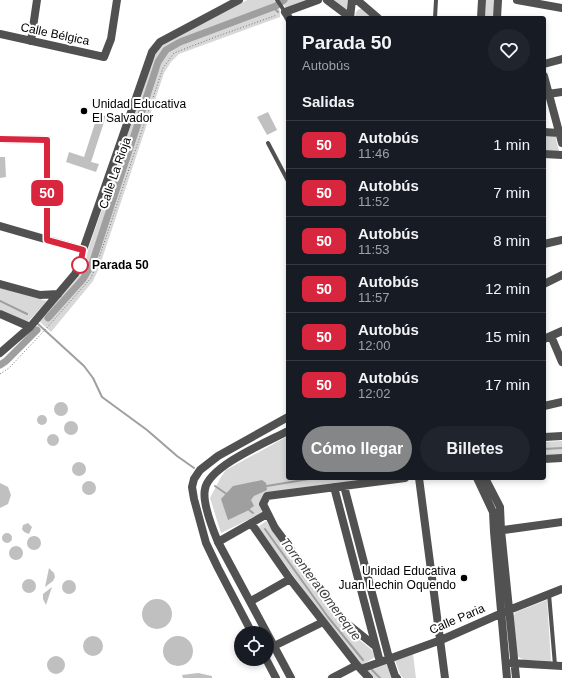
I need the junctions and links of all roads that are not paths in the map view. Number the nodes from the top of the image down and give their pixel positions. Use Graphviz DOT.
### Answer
graph roads {
  1 [pos="37,0"];
  2 [pos="118,0"];
  3 [pos="239,0"];
  4 [pos="318,0"];
  5 [pos="327,0"];
  6 [pos="352,0"];
  7 [pos="357,0"];
  8 [pos="436,0"];
  9 [pos="482,0"];
  10 [pos="498,0"];
  11 [pos="517,0"];
  12 [pos="277,1"];
  13 [pos="562,8"];
  14 [pos="285,12"];
  15 [pos="348,16"];
  16 [pos="351,16"];
  17 [pos="376,16"];
  18 [pos="434,16"];
  19 [pos="482,16"];
  20 [pos="497,16"];
  21 [pos="0,34"];
  22 [pos="31,41"];
  23 [pos="562,59"];
  24 [pos="546,63"];
  25 [pos="546,85"];
  26 [pos="562,92"];
  27 [pos="548,94"];
  28 [pos="546,132"];
  29 [pos="558,133"];
  30 [pos="0,139"];
  31 [pos="47,140"];
  32 [pos="268,143"];
  33 [pos="562,143"];
  34 [pos="546,154"];
  35 [pos="562,155"];
  36 [pos="286,176"];
  37 [pos="0,226"];
  38 [pos="47,240"];
  39 [pos="562,240"];
  40 [pos="546,244"];
  41 [pos="83,250"];
  42 [pos="562,275"];
  43 [pos="546,283"];
  44 [pos="0,284"];
  45 [pos="58,294"];
  46 [pos="0,314"];
  47 [pos="30,327"];
  48 [pos="562,331"];
  49 [pos="547,338"];
  50 [pos="0,353"];
  51 [pos="562,362"];
  52 [pos="562,402"];
  53 [pos="546,406"];
  54 [pos="286,418"];
  55 [pos="286,432"];
  56 [pos="562,436"];
  57 [pos="546,437"];
  58 [pos="230,448"];
  59 [pos="236,458"];
  60 [pos="562,458"];
  61 [pos="546,459"];
  62 [pos="390,480"];
  63 [pos="419,480"];
  64 [pos="478,480"];
  65 [pos="486,480"];
  66 [pos="344,486"];
  67 [pos="334,487"];
  68 [pos="267,514"];
  69 [pos="562,522"];
  70 [pos="251,523"];
  71 [pos="497,531"];
  72 [pos="218,542"];
  73 [pos="290,579"];
  74 [pos="562,589"];
  75 [pos="549,594"];
  76 [pos="251,601"];
  77 [pos="505,612"];
  78 [pos="323,622"];
  79 [pos="248,626"];
  80 [pos="264,626"];
  81 [pos="440,640"];
  82 [pos="274,646"];
  83 [pos="375,646"];
  84 [pos="389,658"];
  85 [pos="380,662"];
  86 [pos="511,663"];
  87 [pos="558,665"];
  88 [pos="270,666"];
  89 [pos="359,667"];
  90 [pos="276,678"];
  91 [pos="291,678"];
  92 [pos="332,678"];
  93 [pos="369,678"];
  94 [pos="397,678"];
  95 [pos="445,678"];
  96 [pos="508,678"];
  97 [pos="516,678"];
  1 -- 22 [label="street"];
  2 -- 22 [label="street, Calle Bélgica"];
  3 -- 41 [label="street, Calle La Rioja"];
  4 -- 14 [label="street"];
  5 -- 15 [label="street"];
  6 -- 16 [label="street"];
  7 -- 17 [label="street"];
  8 -- 18 [label="lane"];
  9 -- 19 [label="street"];
  10 -- 20 [label="street"];
  11 -- 13 [label="street"];
  12 -- 14 [label="lane"];
  21 -- 22 [label="street, Calle Bélgica"];
  23 -- 24 [label="street"];
  25 -- 27 [label="street"];
  26 -- 27 [label="street"];
  27 -- 29 [label="street"];
  28 -- 29 [label="street"];
  29 -- 33 [label="street"];
  30 -- 31 [label="street"];
  31 -- 38 [label="lane"];
  32 -- 36 [label="lane"];
  34 -- 35 [label="street"];
  37 -- 38 [label="street"];
  38 -- 41 [label="street"];
  39 -- 40 [label="street"];
  41 -- 45 [label="street, Calle La Rioja"];
  42 -- 43 [label="street"];
  44 -- 45 [label="street"];
  45 -- 47 [label="street, Calle La Rioja"];
  46 -- 47 [label="street"];
  47 -- 50 [label="street, Calle La Rioja"];
  48 -- 49 [label="street"];
  49 -- 51 [label="street"];
  52 -- 53 [label="street"];
  54 -- 58 [label="street"];
  55 -- 59 [label="street"];
  56 -- 57 [label="street"];
  58 -- 59 [label="street"];
  58 -- 79 [label="street"];
  59 -- 72 [label="street"];
  60 -- 61 [label="street"];
  62 -- 66 [label="street"];
  63 -- 81 [label="street"];
  64 -- 71 [label="street"];
  65 -- 71 [label="street"];
  66 -- 67 [label="street"];
  66 -- 84 [label="street"];
  67 -- 68 [label="street"];
  67 -- 83 [label="street"];
  68 -- 70 [label="street"];
  68 -- 83 [label="street"];
  69 -- 71 [label="street"];
  70 -- 72 [label="street"];
  70 -- 73 [label="street"];
  71 -- 77 [label="street"];
  72 -- 76 [label="street"];
  73 -- 76 [label="street"];
  73 -- 78 [label="street"];
  74 -- 75 [label="street, Calle Paria"];
  75 -- 77 [label="street, Calle Paria"];
  75 -- 87 [label="lane"];
  76 -- 80 [label="street"];
  77 -- 81 [label="street, Calle Paria"];
  77 -- 86 [label="street"];
  78 -- 82 [label="street"];
  78 -- 89 [label="street"];
  81 -- 84 [label="street, Calle Paria"];
  81 -- 95 [label="street"];
  82 -- 91 [label="street"];
  83 -- 85 [label="street"];
  84 -- 85 [label="street, Calle Paria"];
  84 -- 94 [label="street"];
  85 -- 89 [label="street, Calle Paria"];
  86 -- 87 [label="street"];
  86 -- 96 [label="street"];
  86 -- 97 [label="street"];
  88 -- 90 [label="street"];
  89 -- 92 [label="street, Calle Paria"];
  89 -- 93 [label="street"];
}
